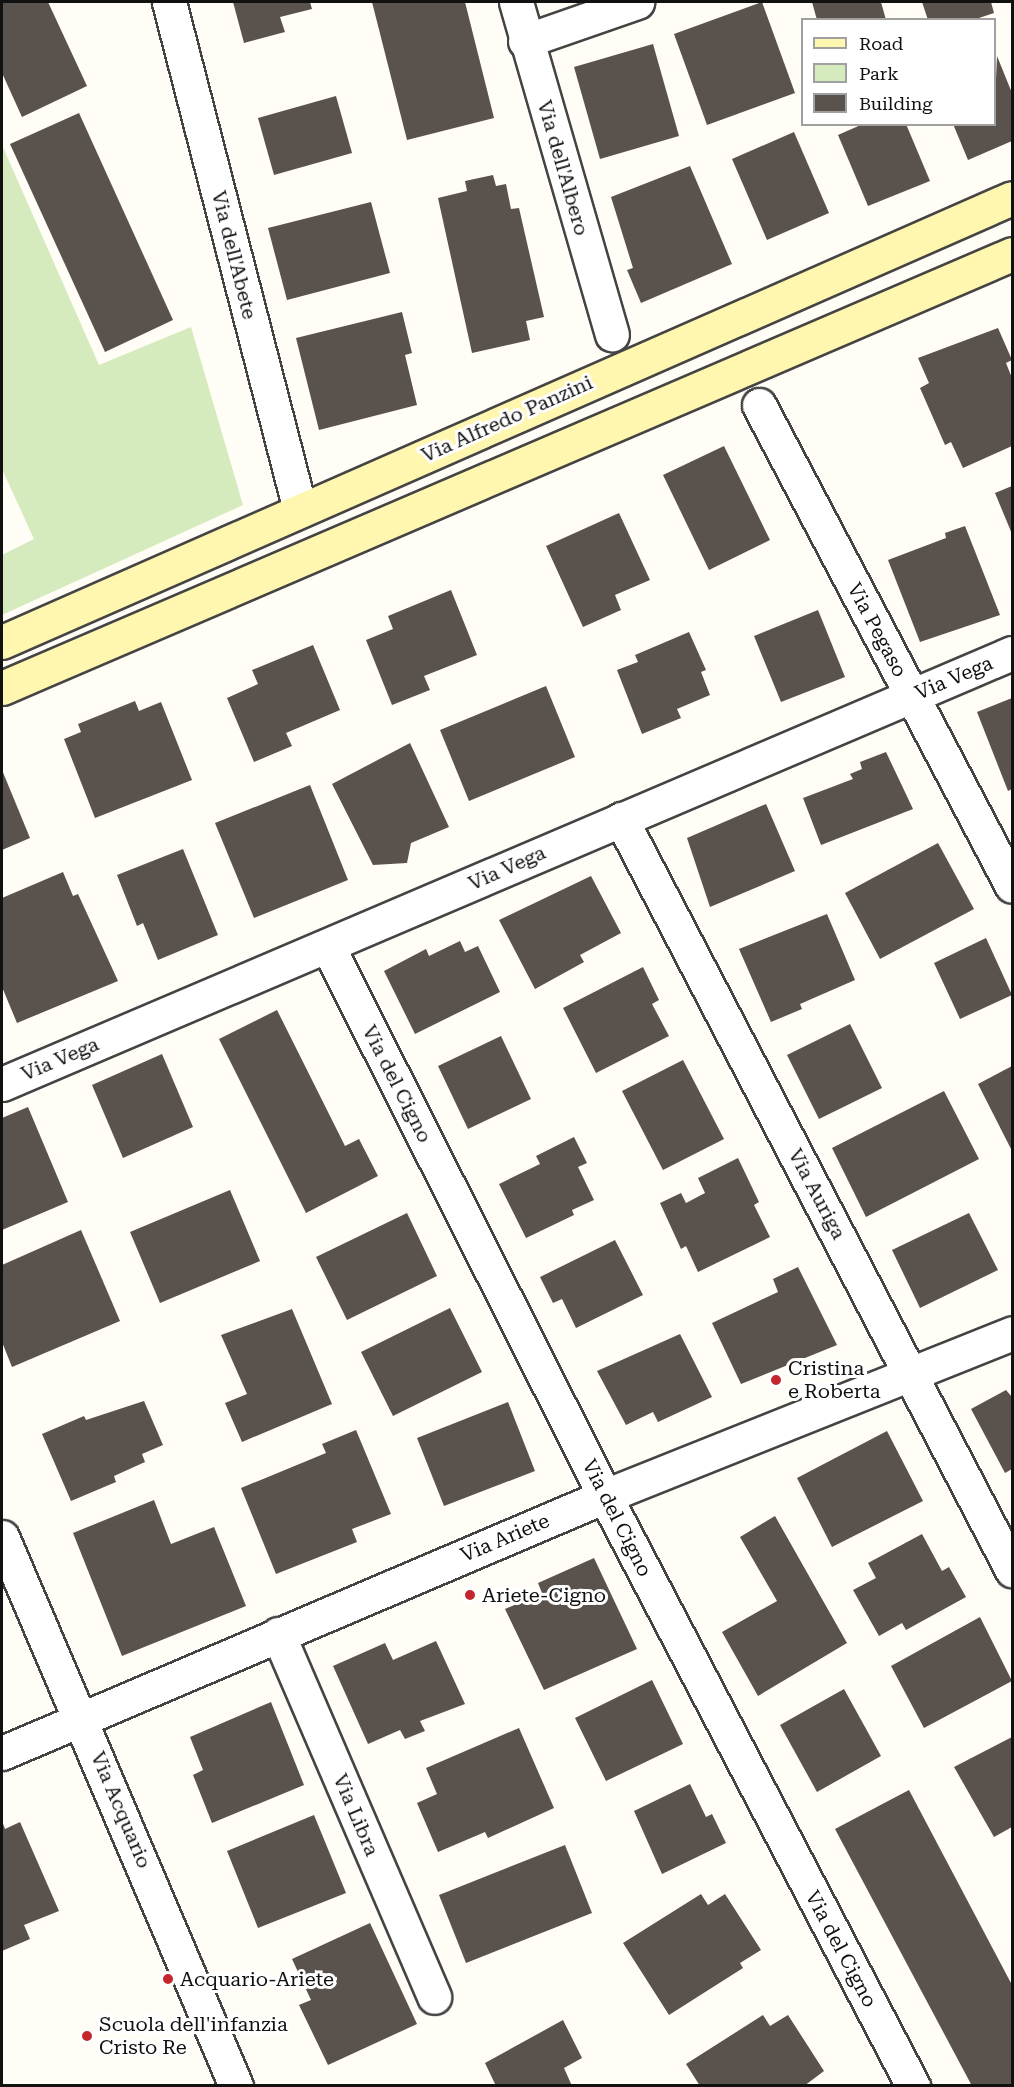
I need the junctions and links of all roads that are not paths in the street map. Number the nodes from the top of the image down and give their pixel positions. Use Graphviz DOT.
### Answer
graph roads {
  1 [pos="169,2"];
  2 [pos="516,2"];
  3 [pos="637,2"];
  4 [pos="525,41"];
  5 [pos="1012,198"];
  6 [pos="1012,254"];
  7 [pos="612,334"];
  8 [pos="759,405"];
  9 [pos="300,510"];
  10 [pos="2,642"];
  11 [pos="1012,654"];
  12 [pos="2,688"];
  13 [pos="912,696"];
  14 [pos="621,819"];
  15 [pos="1012,886"];
  16 [pos="328,947"];
  17 [pos="2,1084"];
  18 [pos="1012,1333"];
  19 [pos="911,1375"];
  20 [pos="604,1496"];
  21 [pos="2,1537"];
  22 [pos="1012,1570"];
  23 [pos="278,1634"];
  24 [pos="82,1719"];
  25 [pos="2,1753"];
  26 [pos="434,1996"];
  27 [pos="236,2085"];
  28 [pos="913,2085"];
  1 -- 9 [label="street, Via dell'Abete"];
  2 -- 4 [label="street, Via dell'Albero"];
  3 -- 4 [label="street"];
  4 -- 7 [label="street, Via dell'Albero"];
  5 -- 9 [label="main road, Via Alfredo Panzini"];
  6 -- 12 [label="main road"];
  8 -- 13 [label="street, Via Pegaso"];
  9 -- 10 [label="main road, Via Alfredo Panzini"];
  11 -- 13 [label="street, Via Vega"];
  13 -- 14 [label="street, Via Vega"];
  13 -- 15 [label="street, Via Pegaso"];
  14 -- 16 [label="street, Via Vega"];
  14 -- 19 [label="street, Via Auriga"];
  16 -- 17 [label="street, Via Vega"];
  16 -- 20 [label="street, Via del Cigno"];
  18 -- 19 [label="street, Via Ariete"];
  19 -- 20 [label="street, Via Ariete"];
  19 -- 22 [label="street, Via Auriga"];
  20 -- 23 [label="street, Via Ariete"];
  20 -- 28 [label="street, Via del Cigno"];
  21 -- 24 [label="street, Via Acquario"];
  23 -- 24 [label="street, Via Ariete"];
  23 -- 26 [label="street, Via Libra"];
  24 -- 25 [label="street, Via Ariete"];
  24 -- 27 [label="street, Via Acquario"];
}
